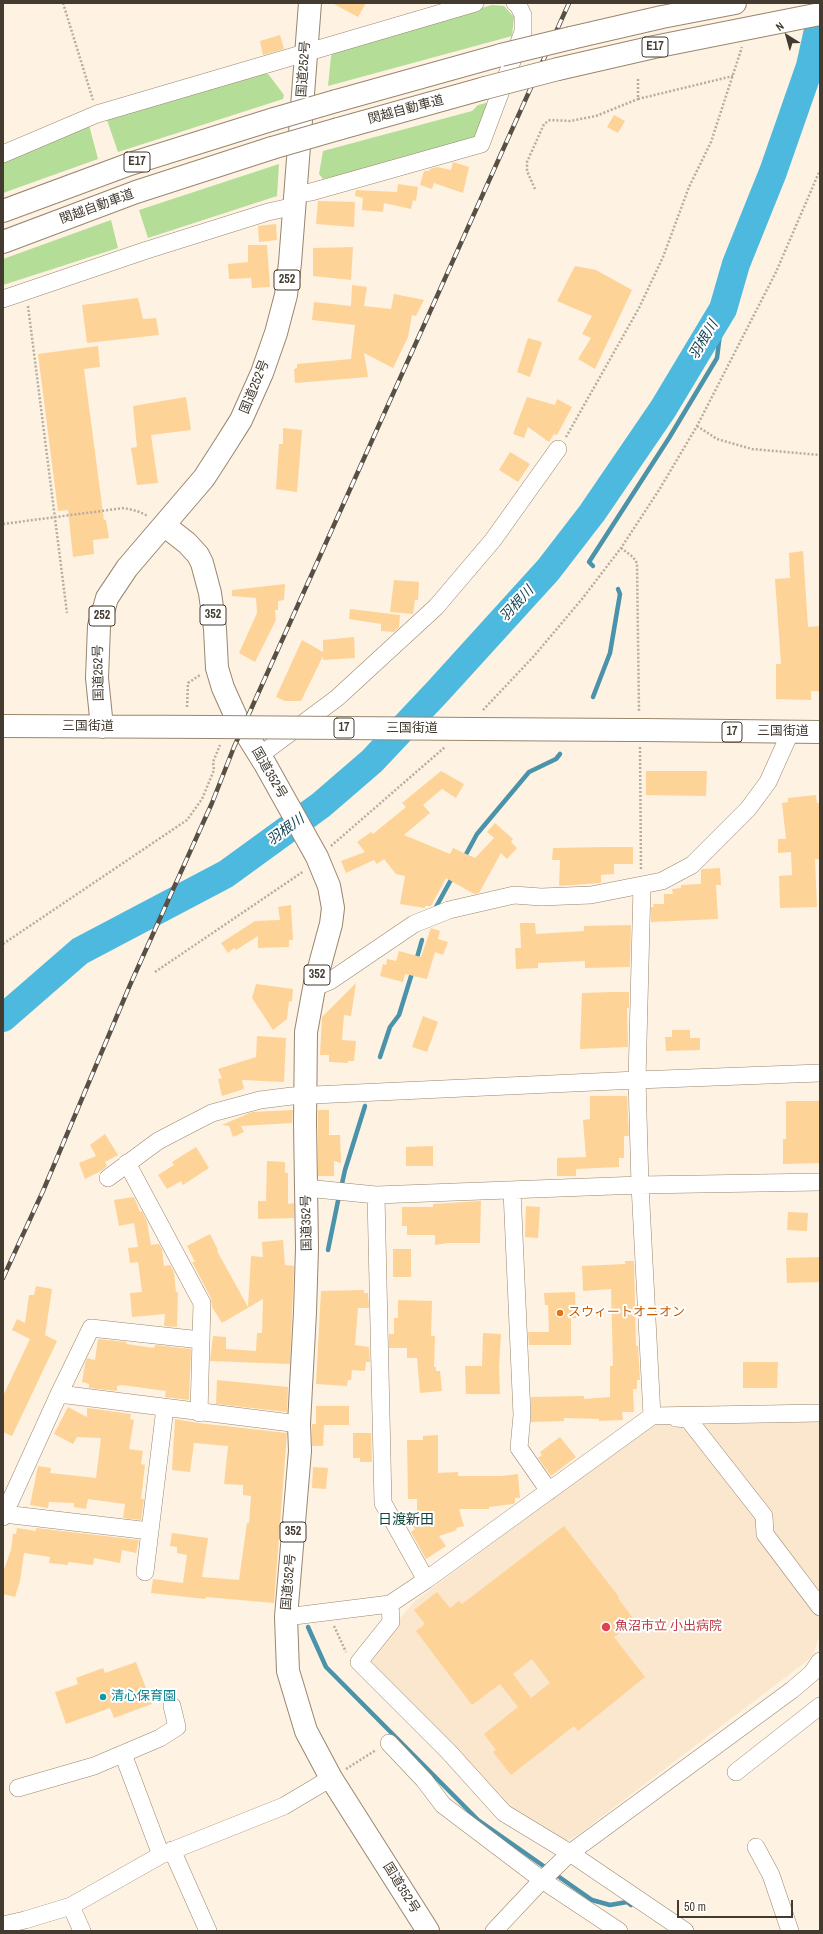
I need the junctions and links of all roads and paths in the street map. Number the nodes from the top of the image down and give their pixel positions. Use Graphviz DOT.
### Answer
graph roads {
  1 [pos="63,3"];
  2 [pos="310,3"];
  3 [pos="475,3"];
  4 [pos="515,3"];
  5 [pos="735,3"];
  6 [pos="820,14"];
  7 [pos="747,36"];
  8 [pos="305,52"];
  9 [pos="733,76"];
  10 [pos="638,79"];
  11 [pos="638,99"];
  12 [pos="97,114"];
  13 [pos="3,154"];
  14 [pos="820,170"];
  15 [pos="535,189"];
  16 [pos="295,200"];
  17 [pos="3,211"];
  18 [pos="3,242"];
  19 [pos="26,290"];
  20 [pos="3,298"];
  21 [pos="697,426"];
  22 [pos="558,449"];
  23 [pos="820,455"];
  24 [pos="54,518"];
  25 [pos="3,524"];
  26 [pos="164,525"];
  27 [pos="67,613"];
  28 [pos="206,672"];
  29 [pos="187,707"];
  30 [pos="476,722"];
  31 [pos="3,726"];
  32 [pos="102,727"];
  33 [pos="820,732"];
  34 [pos="790,733"];
  35 [pos="218,735"];
  36 [pos="450,742"];
  37 [pos="262,760"];
  38 [pos="316,855"];
  39 [pos="287,881"];
  40 [pos="642,886"];
  41 [pos="3,944"];
  42 [pos="155,972"];
  43 [pos="315,983"];
  44 [pos="820,1073"];
  45 [pos="637,1080"];
  46 [pos="306,1097"];
  47 [pos="127,1163"];
  48 [pos="108,1178"];
  49 [pos="820,1182"];
  50 [pos="640,1185"];
  51 [pos="306,1188"];
  52 [pos="512,1191"];
  53 [pos="376,1195"];
  54 [pos="201,1340"];
  55 [pos="59,1394"];
  56 [pos="165,1408"];
  57 [pos="199,1413"];
  58 [pos="820,1413"];
  59 [pos="652,1416"];
  60 [pos="299,1424"];
  61 [pos="549,1491"];
  62 [pos="4,1515"];
  63 [pos="150,1531"];
  64 [pos="145,1572"];
  65 [pos="426,1580"];
  66 [pos="390,1604"];
  67 [pos="820,1607"];
  68 [pos="327,1612"];
  69 [pos="286,1617"];
  70 [pos="820,1661"];
  71 [pos="359,1662"];
  72 [pos="172,1706"];
  73 [pos="820,1706"];
  74 [pos="389,1743"];
  75 [pos="123,1754"];
  76 [pos="736,1772"];
  77 [pos="331,1778"];
  78 [pos="18,1788"];
  79 [pos="756,1846"];
  80 [pos="166,1852"];
  81 [pos="570,1853"];
  82 [pos="547,1875"];
  83 [pos="71,1906"];
  84 [pos="3,1925"];
  85 [pos="28,1926"];
  86 [pos="82,1931"];
  87 [pos="208,1931"];
  88 [pos="428,1931"];
  89 [pos="494,1931"];
  90 [pos="619,1931"];
  91 [pos="685,1931"];
  92 [pos="790,1931"];
  1 -- 12 [label="path"];
  2 -- 8 [label="highway, 国道252号 / 252"];
  3 -- 8 [label="street"];
  4 -- 16 [label="street"];
  5 -- 17 [label="highway, E17, bridge"];
  6 -- 7 [label="highway, 関越自動車道 / E17"];
  7 -- 9 [label="path"];
  7 -- 18 [label="highway, 関越自動車道 / E17, bridge"];
  8 -- 12 [label="street"];
  8 -- 16 [label="highway, 国道252号 / 252"];
  9 -- 11 [label="path"];
  9 -- 22 [label="path"];
  10 -- 11 [label="path"];
  11 -- 15 [label="path"];
  12 -- 13 [label="street"];
  14 -- 21 [label="path"];
  16 -- 19 [label="street"];
  16 -- 26 [label="highway, 国道252号 / 252"];
  19 -- 20 [label="street"];
  19 -- 24 [label="path"];
  21 -- 23 [label="path"];
  21 -- 30 [label="path"];
  22 -- 37 [label="street"];
  24 -- 25 [label="path"];
  24 -- 26 [label="path"];
  24 -- 27 [label="path"];
  26 -- 32 [label="highway, 国道252号 / 252"];
  26 -- 37 [label="highway, 国道352号 / 352"];
  28 -- 29 [label="path"];
  30 -- 34 [label="highway, 三国街道 / 17"];
  30 -- 35 [label="highway, 三国街道 / 17, bridge"];
  31 -- 32 [label="highway, 三国街道 / 17"];
  32 -- 35 [label="highway, 三国街道 / 17"];
  33 -- 34 [label="highway, 三国街道 / 17"];
  34 -- 40 [label="street"];
  35 -- 41 [label="path"];
  36 -- 38 [label="path"];
  37 -- 38 [label="highway, 国道352号 / 352"];
  38 -- 43 [label="highway, 国道352号 / 352"];
  39 -- 42 [label="path"];
  40 -- 43 [label="street"];
  40 -- 45 [label="street"];
  43 -- 46 [label="highway, 国道352号 / 352"];
  44 -- 45 [label="street"];
  45 -- 46 [label="street"];
  45 -- 50 [label="street"];
  46 -- 47 [label="street"];
  46 -- 51 [label="highway, 国道352号 / 352"];
  47 -- 48 [label="street"];
  47 -- 54 [label="street"];
  49 -- 50 [label="street"];
  50 -- 52 [label="street"];
  50 -- 59 [label="street"];
  51 -- 53 [label="street"];
  51 -- 60 [label="highway, 国道352号 / 352"];
  52 -- 53 [label="street"];
  52 -- 61 [label="street"];
  53 -- 65 [label="street"];
  54 -- 55 [label="street"];
  54 -- 57 [label="street"];
  55 -- 56 [label="street"];
  55 -- 62 [label="street"];
  56 -- 57 [label="street"];
  56 -- 63 [label="street"];
  57 -- 60 [label="street"];
  58 -- 59 [label="street"];
  59 -- 61 [label="street"];
  59 -- 67 [label="street"];
  60 -- 69 [label="highway, 国道352号 / 352"];
  61 -- 65 [label="street"];
  62 -- 63 [label="street"];
  63 -- 64 [label="street"];
  65 -- 66 [label="street"];
  66 -- 68 [label="street"];
  66 -- 71 [label="street"];
  68 -- 69 [label="street"];
  68 -- 71 [label="path"];
  69 -- 77 [label="highway, 国道352号 / 352"];
  70 -- 81 [label="street"];
  71 -- 81 [label="street"];
  72 -- 75 [label="street"];
  73 -- 76 [label="street"];
  74 -- 77 [label="path"];
  74 -- 82 [label="street"];
  75 -- 78 [label="street"];
  75 -- 80 [label="street"];
  77 -- 80 [label="street"];
  77 -- 88 [label="highway, 国道352号 / 352"];
  79 -- 92 [label="street"];
  80 -- 83 [label="street"];
  80 -- 87 [label="street"];
  81 -- 82 [label="street"];
  81 -- 91 [label="street"];
  82 -- 89 [label="street"];
  82 -- 90 [label="street"];
  83 -- 85 [label="street"];
  83 -- 86 [label="street"];
  84 -- 85 [label="street"];
}
